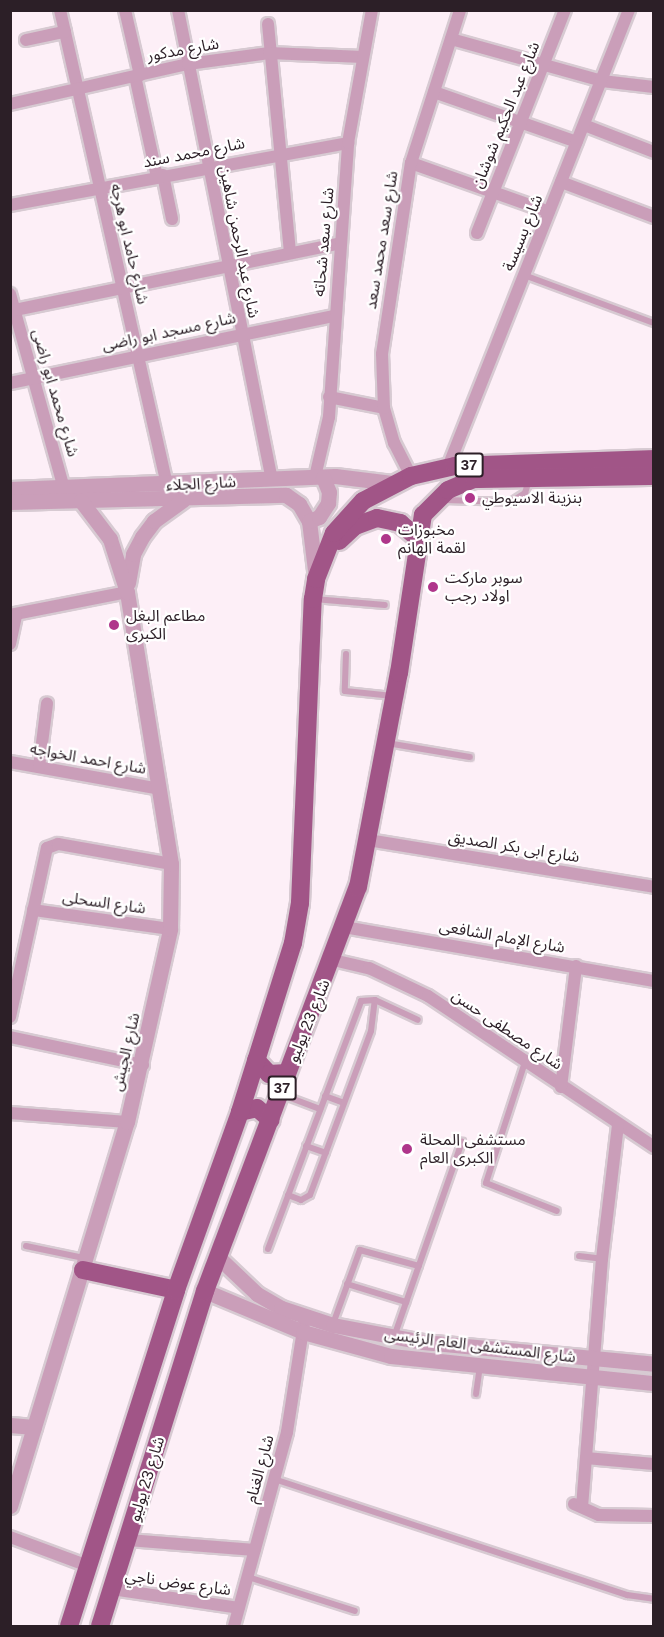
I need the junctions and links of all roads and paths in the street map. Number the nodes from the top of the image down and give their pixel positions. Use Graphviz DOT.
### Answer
graph roads {
  1 [pos="60,10"];
  2 [pos="125,10"];
  3 [pos="178,10"];
  4 [pos="372,10"];
  5 [pos="460,10"];
  6 [pos="565,10"];
  7 [pos="629,10"];
  8 [pos="268,24"];
  9 [pos="65,32"];
  10 [pos="451,39"];
  11 [pos="26,40"];
  12 [pos="269,53"];
  13 [pos="363,57"];
  14 [pos="188,64"];
  15 [pos="544,65"];
  16 [pos="137,75"];
  17 [pos="602,81"];
  18 [pos="654,87"];
  19 [pos="78,89"];
  20 [pos="434,92"];
  21 [pos="10,104"];
  22 [pos="521,122"];
  23 [pos="584,125"];
  24 [pos="577,142"];
  25 [pos="348,143"];
  26 [pos="654,152"];
  27 [pos="280,154"];
  28 [pos="411,163"];
  29 [pos="208,166"];
  30 [pos="160,176"];
  31 [pos="561,182"];
  32 [pos="100,188"];
  33 [pos="493,192"];
  34 [pos="10,205"];
  35 [pos="549,212"];
  36 [pos="654,217"];
  37 [pos="172,219"];
  38 [pos="477,232"];
  39 [pos="341,243"];
  40 [pos="290,253"];
  41 [pos="227,267"];
  42 [pos="524,275"];
  43 [pos="122,288"];
  44 [pos="10,294"];
  45 [pos="13,310"];
  46 [pos="334,315"];
  47 [pos="654,323"];
  48 [pos="240,333"];
  49 [pos="137,356"];
  50 [pos="33,378"];
  51 [pos="10,383"];
  52 [pos="329,397"];
  53 [pos="384,408"];
  54 [pos="654,459"];
  55 [pos="448,467"];
  56 [pos="411,476"];
  57 [pos="654,476"];
  58 [pos="319,477"];
  59 [pos="272,480"];
  60 [pos="392,483"];
  61 [pos="167,485"];
  62 [pos="10,489"];
  63 [pos="71,497"];
  64 [pos="185,499"];
  65 [pos="10,502"];
  66 [pos="309,521"];
  67 [pos="418,538"];
  68 [pos="324,558"];
  69 [pos="316,579"];
  70 [pos="127,592"];
  71 [pos="313,599"];
  72 [pos="385,605"];
  73 [pos="13,616"];
  74 [pos="10,644"];
  75 [pos="346,654"];
  76 [pos="395,696"];
  77 [pos="48,704"];
  78 [pos="386,743"];
  79 [pos="470,757"];
  80 [pos="10,762"];
  81 [pos="39,767"];
  82 [pos="160,789"];
  83 [pos="369,840"];
  84 [pos="171,864"];
  85 [pos="654,887"];
  86 [pos="33,910"];
  87 [pos="344,927"];
  88 [pos="170,929"];
  89 [pos="333,960"];
  90 [pos="576,966"];
  91 [pos="654,981"];
  92 [pos="375,1000"];
  93 [pos="10,1017"];
  94 [pos="418,1020"];
  95 [pos="10,1037"];
  96 [pos="256,1060"];
  97 [pos="525,1062"];
  98 [pos="143,1065"];
  99 [pos="288,1073"];
  100 [pos="561,1087"];
  101 [pos="280,1094"];
  102 [pos="325,1096"];
  103 [pos="344,1103"];
  104 [pos="320,1109"];
  105 [pos="240,1112"];
  106 [pos="10,1113"];
  107 [pos="271,1120"];
  108 [pos="128,1122"];
  109 [pos="618,1124"];
  110 [pos="462,1142"];
  111 [pos="306,1146"];
  112 [pos="654,1147"];
  113 [pos="326,1153"];
  114 [pos="288,1195"];
  115 [pos="557,1211"];
  116 [pos="26,1246"];
  117 [pos="268,1250"];
  118 [pos="579,1256"];
  119 [pos="218,1257"];
  120 [pos="602,1259"];
  121 [pos="84,1264"];
  122 [pos="419,1266"];
  123 [pos="346,1284"];
  124 [pos="176,1290"];
  125 [pos="205,1291"];
  126 [pos="406,1302"];
  127 [pos="304,1325"];
  128 [pos="333,1325"];
  129 [pos="393,1338"];
  130 [pos="491,1348"];
  131 [pos="594,1358"];
  132 [pos="654,1364"];
  133 [pos="485,1366"];
  134 [pos="592,1377"];
  135 [pos="654,1383"];
  136 [pos="476,1394"];
  137 [pos="137,1414"];
  138 [pos="166,1421"];
  139 [pos="10,1425"];
  140 [pos="34,1427"];
  141 [pos="586,1458"];
  142 [pos="654,1464"];
  143 [pos="274,1479"];
  144 [pos="10,1506"];
  145 [pos="654,1516"];
  146 [pos="10,1537"];
  147 [pos="128,1540"];
  148 [pos="255,1550"];
  149 [pos="88,1566"];
  150 [pos="248,1577"];
  151 [pos="112,1589"];
  152 [pos="654,1599"];
  153 [pos="239,1608"];
  154 [pos="356,1611"];
  155 [pos="69,1626"];
  156 [pos="100,1626"];
  157 [pos="234,1626"];
  1 -- 9 [label="street, شارع حامد ابو هرجه"];
  2 -- 16 [label="street"];
  3 -- 14 [label="street, شارع عبد الرحمن شاهين"];
  4 -- 13 [label="street, شارع سعد شحاته"];
  5 -- 10 [label="street, شارع سعد محمد سعد"];
  6 -- 15 [label="street, شارع عبد الحكيم شوشان"];
  7 -- 17 [label="street, شارع بسيسة"];
  8 -- 12 [label="street"];
  9 -- 11 [label="street"];
  9 -- 19 [label="street, شارع حامد ابو هرجه"];
  10 -- 15 [label="street"];
  10 -- 20 [label="street, شارع سعد محمد سعد"];
  12 -- 13 [label="street, شارع مدكور"];
  12 -- 14 [label="street, شارع مدكور"];
  12 -- 27 [label="street"];
  13 -- 25 [label="street, شارع سعد شحاته"];
  14 -- 16 [label="street, شارع مدكور"];
  14 -- 29 [label="street, شارع عبد الرحمن شاهين"];
  15 -- 17 [label="street"];
  15 -- 22 [label="street, شارع عبد الحكيم شوشان"];
  16 -- 19 [label="street, شارع مدكور"];
  16 -- 30 [label="street"];
  17 -- 18 [label="street"];
  17 -- 23 [label="street, شارع بسيسة"];
  19 -- 21 [label="street, شارع مدكور"];
  19 -- 32 [label="street, شارع حامد ابو هرجه"];
  20 -- 22 [label="street"];
  20 -- 28 [label="street, شارع سعد محمد سعد"];
  22 -- 24 [label="street"];
  22 -- 33 [label="street, شارع عبد الحكيم شوشان"];
  23 -- 24 [label="street, شارع بسيسة"];
  23 -- 26 [label="street"];
  24 -- 31 [label="street, شارع بسيسة"];
  25 -- 27 [label="street, شارع محمد سند"];
  25 -- 39 [label="street, شارع سعد شحاته"];
  27 -- 29 [label="street, شارع محمد سند"];
  27 -- 40 [label="street"];
  28 -- 33 [label="street"];
  28 -- 53 [label="street, شارع سعد محمد سعد"];
  29 -- 30 [label="street, شارع محمد سند"];
  29 -- 41 [label="street, شارع عبد الرحمن شاهين"];
  30 -- 32 [label="street, شارع محمد سند"];
  30 -- 37 [label="street"];
  31 -- 35 [label="street, شارع بسيسة"];
  31 -- 36 [label="street"];
  32 -- 34 [label="street, شارع محمد سند"];
  32 -- 43 [label="street, شارع حامد ابو هرجه"];
  33 -- 35 [label="street"];
  33 -- 38 [label="street, شارع عبد الحكيم شوشان"];
  35 -- 42 [label="street, شارع بسيسة"];
  39 -- 40 [label="street"];
  39 -- 46 [label="street, شارع سعد شحاته"];
  40 -- 41 [label="street"];
  41 -- 43 [label="street"];
  41 -- 48 [label="street, شارع عبد الرحمن شاهين"];
  42 -- 47 [label="lane"];
  42 -- 55 [label="street, شارع بسيسة"];
  43 -- 45 [label="street"];
  43 -- 49 [label="street, شارع حامد ابو هرجه"];
  44 -- 45 [label="street, شارع محمد ابو راضى"];
  45 -- 50 [label="street, شارع محمد ابو راضى"];
  46 -- 48 [label="street, شارع مسجد ابو راضى"];
  46 -- 52 [label="street, شارع سعد شحاته"];
  48 -- 49 [label="street, شارع مسجد ابو راضى"];
  48 -- 59 [label="street, شارع عبد الرحمن شاهين"];
  49 -- 50 [label="street, شارع مسجد ابو راضى"];
  49 -- 61 [label="street, شارع حامد ابو هرجه"];
  50 -- 51 [label="street, شارع مسجد ابو راضى"];
  50 -- 63 [label="street, شارع محمد ابو راضى"];
  52 -- 53 [label="street"];
  52 -- 58 [label="street, شارع سعد شحاته"];
  53 -- 56 [label="street, شارع سعد محمد سعد"];
  54 -- 55 [label="main road, شارع الجلاء / 37"];
  55 -- 56 [label="main road, شارع الجلاء / 37"];
  56 -- 60 [label="main road, شارع الجلاء / 37"];
  57 -- 67 [label="main road, 37"];
  58 -- 59 [label="street, شارع الجلاء"];
  58 -- 60 [label="street, شارع الجلاء"];
  58 -- 66 [label="street"];
  59 -- 61 [label="street, شارع الجلاء"];
  60 -- 68 [label="main road, شارع الجلاء / 37"];
  61 -- 63 [label="street, شارع الجلاء"];
  62 -- 63 [label="street, شارع الجلاء"];
  63 -- 64 [label="street, شارع الجلاء"];
  63 -- 65 [label="street, شارع الجلاء"];
  63 -- 70 [label="street, شارع الجيش"];
  64 -- 66 [label="street, شارع الجلاء"];
  64 -- 70 [label="street, شارع الجيش"];
  66 -- 69 [label="street"];
  67 -- 68 [label="main road"];
  67 -- 76 [label="main road, شارع 23 يوليو / 37"];
  68 -- 69 [label="main road, شارع 23 يوليو / 37"];
  69 -- 71 [label="main road, شارع 23 يوليو / 37"];
  70 -- 73 [label="street"];
  70 -- 82 [label="street, شارع الجيش"];
  71 -- 72 [label="lane"];
  71 -- 96 [label="main road, شارع 23 يوليو / 37"];
  73 -- 74 [label="street"];
  75 -- 76 [label="lane"];
  76 -- 78 [label="main road, شارع 23 يوليو / 37"];
  77 -- 81 [label="street"];
  78 -- 79 [label="lane"];
  78 -- 83 [label="main road, شارع 23 يوليو / 37"];
  80 -- 81 [label="street, شارع احمد الخواجه"];
  81 -- 82 [label="street, شارع احمد الخواجه"];
  82 -- 84 [label="street, شارع الجيش"];
  83 -- 85 [label="street, شارع ابى بكر الصديق"];
  83 -- 87 [label="main road, شارع 23 يوليو / 37"];
  84 -- 86 [label="street"];
  84 -- 88 [label="street, شارع الجيش"];
  86 -- 88 [label="street, شارع السحلى"];
  86 -- 93 [label="street"];
  87 -- 89 [label="main road, شارع 23 يوليو / 37"];
  87 -- 90 [label="street, شارع الإمام الشافعى"];
  88 -- 98 [label="street, شارع الجيش"];
  89 -- 97 [label="street, شارع مصطفى حسن"];
  89 -- 99 [label="main road, شارع 23 يوليو / 37"];
  90 -- 91 [label="street, شارع الإمام الشافعى"];
  90 -- 100 [label="street"];
  92 -- 94 [label="lane"];
  92 -- 102 [label="lane"];
  92 -- 103 [label="lane"];
  95 -- 98 [label="street"];
  96 -- 99 [label="main road"];
  96 -- 105 [label="main road, شارع 23 يوليو / 37"];
  97 -- 100 [label="street, شارع مصطفى حسن"];
  97 -- 115 [label="lane"];
  98 -- 108 [label="street, شارع الجيش"];
  99 -- 101 [label="main road, شارع 23 يوليو / 37"];
  100 -- 109 [label="street, شارع مصطفى حسن"];
  101 -- 104 [label="lane"];
  101 -- 107 [label="main road, شارع 23 يوليو / 37"];
  102 -- 103 [label="lane"];
  102 -- 104 [label="lane"];
  103 -- 113 [label="lane"];
  104 -- 111 [label="lane"];
  105 -- 107 [label="main road"];
  105 -- 124 [label="main road, شارع 23 يوليو / 37"];
  106 -- 108 [label="street"];
  107 -- 119 [label="main road, شارع 23 يوليو / 37"];
  108 -- 121 [label="street, شارع الجيش"];
  109 -- 112 [label="street, شارع مصطفى حسن"];
  109 -- 120 [label="street"];
  110 -- 122 [label="lane"];
  111 -- 113 [label="lane"];
  111 -- 114 [label="lane"];
  113 -- 114 [label="lane"];
  114 -- 117 [label="lane"];
  116 -- 121 [label="lane"];
  118 -- 120 [label="lane"];
  119 -- 125 [label="main road, شارع 23 يوليو / 37"];
  119 -- 127 [label="street, شارع المستشفى العام الرئيسى"];
  120 -- 131 [label="street"];
  121 -- 124 [label="main road"];
  121 -- 140 [label="street, شارع الجيش"];
  122 -- 123 [label="lane"];
  122 -- 126 [label="lane"];
  123 -- 126 [label="lane"];
  123 -- 128 [label="lane"];
  124 -- 137 [label="main road, شارع 23 يوليو / 37"];
  125 -- 127 [label="street, شارع المستشفى العام الرئيسى"];
  125 -- 138 [label="main road, شارع 23 يوليو / 37"];
  126 -- 129 [label="lane"];
  127 -- 128 [label="street, شارع المستشفى العام الرئيسى"];
  127 -- 133 [label="street, شارع المستشفى العام الرئيسى"];
  127 -- 143 [label="street, شارع الغنام"];
  128 -- 129 [label="street, شارع المستشفى العام الرئيسى"];
  129 -- 130 [label="street, شارع المستشفى العام الرئيسى"];
  130 -- 131 [label="street, شارع المستشفى العام الرئيسى"];
  130 -- 133 [label="street"];
  131 -- 132 [label="street, شارع المستشفى العام الرئيسى"];
  131 -- 134 [label="street"];
  133 -- 134 [label="street, شارع المستشفى العام الرئيسى"];
  133 -- 136 [label="lane"];
  134 -- 135 [label="street, شارع المستشفى العام الرئيسى"];
  134 -- 141 [label="street"];
  137 -- 138 [label="main road"];
  137 -- 149 [label="main road, شارع 23 يوليو / 37"];
  138 -- 147 [label="main road, شارع 23 يوليو / 37"];
  139 -- 140 [label="street"];
  140 -- 144 [label="street, شارع الجيش"];
  141 -- 142 [label="street"];
  141 -- 145 [label="street"];
  143 -- 148 [label="street, شارع الغنام"];
  143 -- 152 [label="lane"];
  146 -- 149 [label="street"];
  147 -- 148 [label="street"];
  147 -- 151 [label="main road, شارع 23 يوليو / 37"];
  148 -- 150 [label="street, شارع الغنام"];
  149 -- 155 [label="main road, شارع 23 يوليو / 37"];
  150 -- 153 [label="street, شارع الغنام"];
  150 -- 154 [label="lane"];
  151 -- 153 [label="street, شارع عوض ناجي"];
  151 -- 156 [label="main road, شارع 23 يوليو / 37"];
  153 -- 157 [label="street, شارع الغنام"];
}
